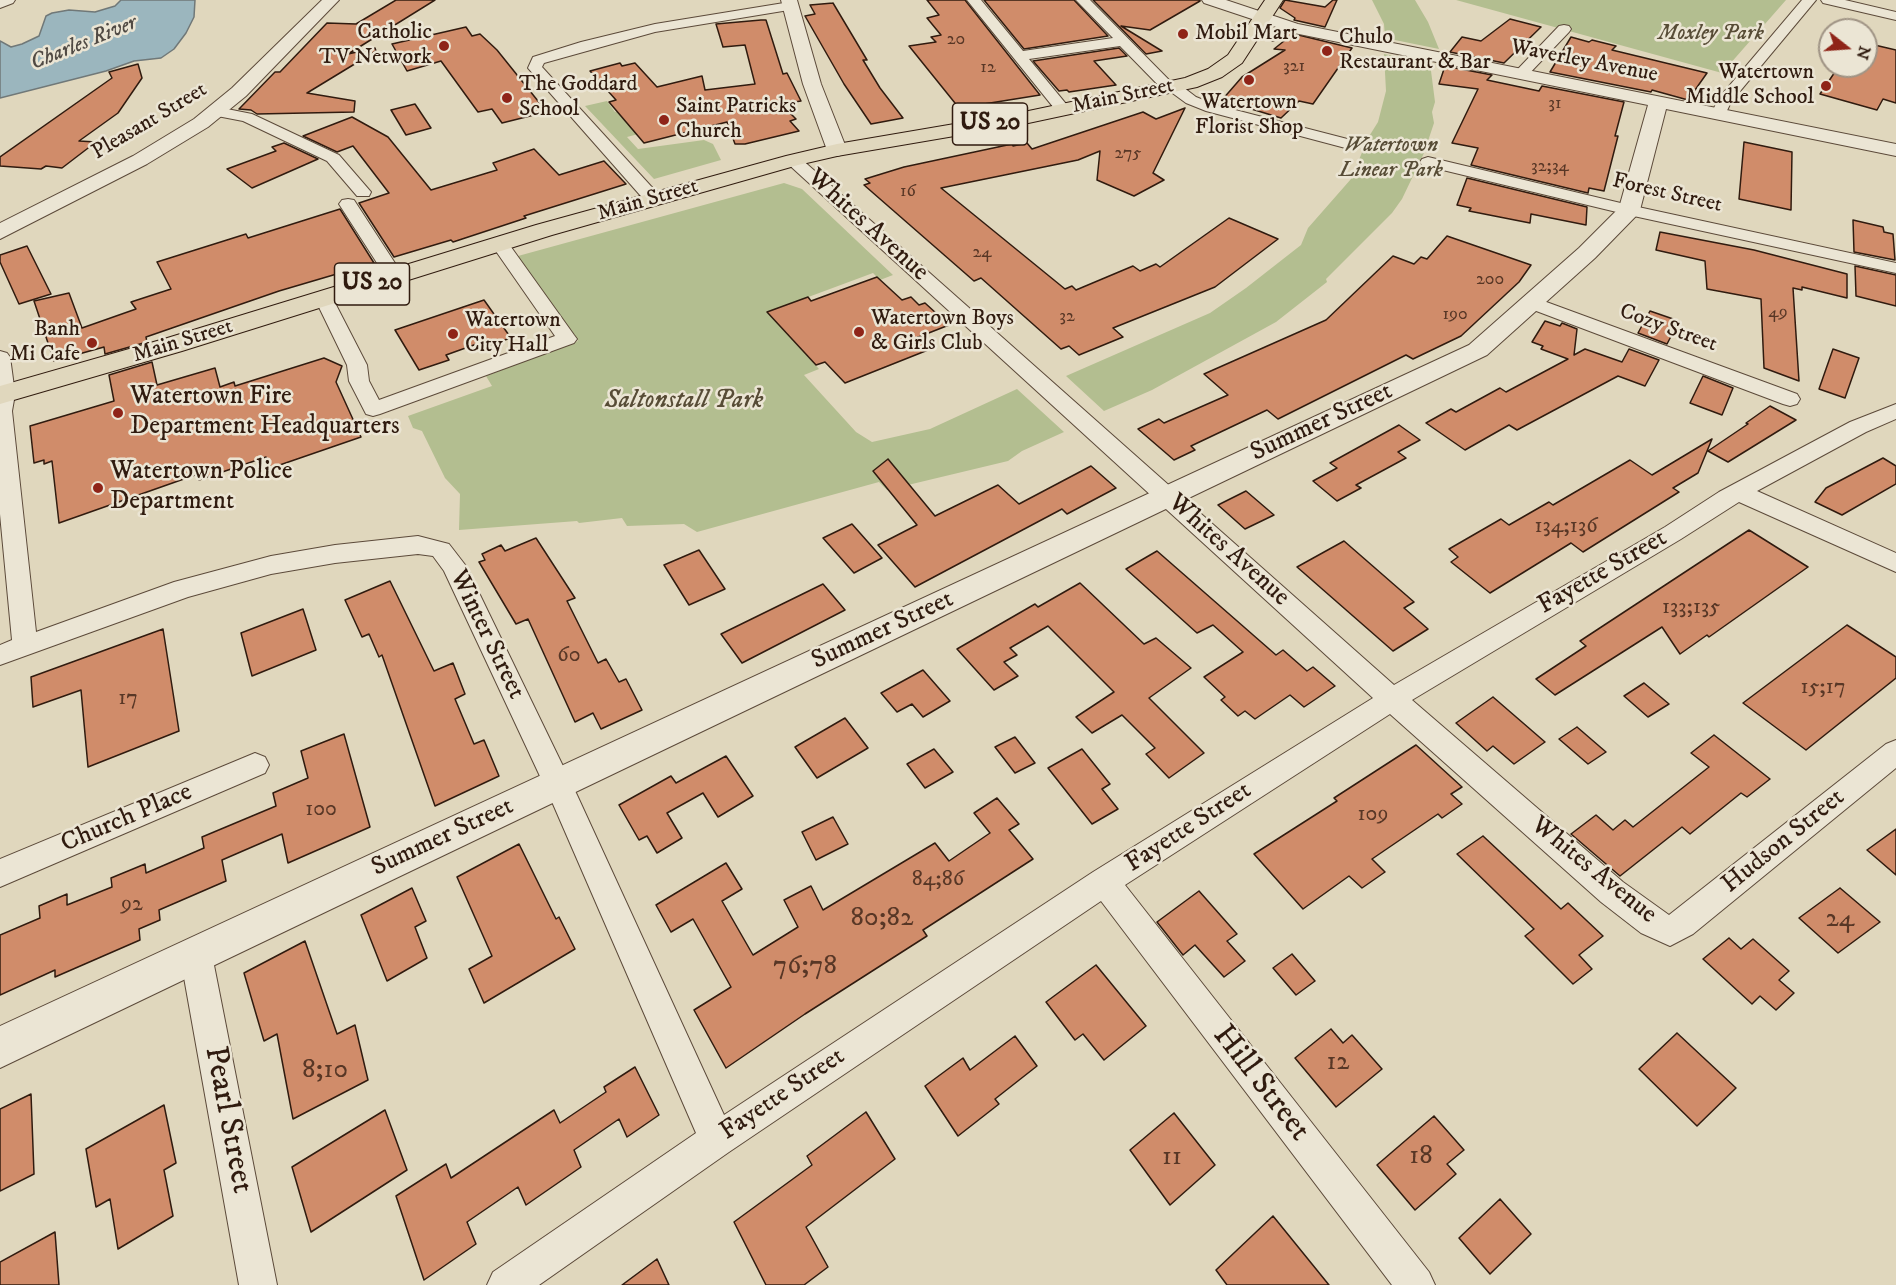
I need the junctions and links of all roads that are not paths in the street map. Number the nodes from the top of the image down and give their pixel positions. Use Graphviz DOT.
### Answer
graph roads {
  1 [pos="7,0"];
  2 [pos="330,0"];
  3 [pos="974,0"];
  4 [pos="1083,0"];
  5 [pos="1210,0"];
  6 [pos="1274,0"];
  7 [pos="1809,0"];
  8 [pos="1828,0"];
  9 [pos="0,3"];
  10 [pos="790,3"];
  11 [pos="1896,16"];
  12 [pos="1263,18"];
  13 [pos="1564,29"];
  14 [pos="1122,41"];
  15 [pos="1018,56"];
  16 [pos="1521,74"];
  17 [pos="1172,88"];
  18 [pos="1658,102"];
  19 [pos="1063,110"];
  20 [pos="217,112"];
  21 [pos="1719,114"];
  22 [pos="1353,144"];
  23 [pos="837,150"];
  24 [pos="1896,150"];
  25 [pos="794,160"];
  26 [pos="1428,162"];
  27 [pos="363,192"];
  28 [pos="653,199"];
  29 [pos="348,204"];
  30 [pos="1629,210"];
  31 [pos="0,232"];
  32 [pos="500,244"];
  33 [pos="1896,268"];
  34 [pos="395,277"];
  35 [pos="324,299"];
  36 [pos="1530,302"];
  37 [pos="0,357"];
  38 [pos="3,394"];
  39 [pos="1790,399"];
  40 [pos="1896,411"];
  41 [pos="1738,492"];
  42 [pos="1167,496"];
  43 [pos="1896,563"];
  44 [pos="13,650"];
  45 [pos="1392,699"];
  46 [pos="1896,752"];
  47 [pos="255,765"];
  48 [pos="558,784"];
  49 [pos="0,873"];
  50 [pos="1104,882"];
  51 [pos="1670,931"];
  52 [pos="196,955"];
  53 [pos="0,1047"];
  54 [pos="717,1140"];
  55 [pos="258,1285"];
  56 [pos="506,1285"];
  57 [pos="1416,1285"];
  1 -- 9 [label="street"];
  2 -- 20 [label="street, Pleasant Street"];
  3 -- 15 [label="street"];
  4 -- 14 [label="street"];
  5 -- 12 [label="street, Waverley Avenue"];
  6 -- 12 [label="main road, Main Street / US 20"];
  7 -- 21 [label="street"];
  8 -- 11 [label="street"];
  10 -- 23 [label="street"];
  10 -- 28 [label="street"];
  12 -- 16 [label="street, Waverley Avenue"];
  12 -- 17 [label="main road, Main Street / US 20"];
  13 -- 16 [label="street"];
  14 -- 15 [label="street"];
  14 -- 17 [label="street"];
  15 -- 19 [label="street"];
  16 -- 18 [label="street, Waverley Avenue"];
  17 -- 19 [label="main road, Main Street / US 20"];
  17 -- 22 [label="street"];
  18 -- 21 [label="street, Waverley Avenue"];
  18 -- 30 [label="street, Summer Street"];
  19 -- 23 [label="main road, Main Street / US 20"];
  20 -- 27 [label="street"];
  20 -- 31 [label="street, Pleasant Street"];
  21 -- 24 [label="street, Waverley Avenue"];
  23 -- 25 [label="main road, Main Street / US 20"];
  25 -- 28 [label="main road, Main Street / US 20"];
  25 -- 42 [label="street, Whites Avenue"];
  26 -- 30 [label="street, Forest Street"];
  28 -- 32 [label="main road, Main Street / US 20"];
  29 -- 34 [label="street"];
  30 -- 33 [label="street, Forest Street"];
  30 -- 36 [label="street, Summer Street"];
  32 -- 34 [label="main road, Main Street / US 20"];
  32 -- 35 [label="street"];
  34 -- 35 [label="main road, Main Street / US 20"];
  35 -- 38 [label="main road, Main Street / US 20"];
  36 -- 39 [label="street, Cozy Street"];
  36 -- 42 [label="street, Summer Street"];
  37 -- 38 [label="street"];
  38 -- 44 [label="street"];
  40 -- 41 [label="street, Fayette Street"];
  41 -- 43 [label="street"];
  41 -- 45 [label="street, Fayette Street"];
  42 -- 45 [label="street, Whites Avenue"];
  42 -- 48 [label="street, Summer Street"];
  44 -- 48 [label="street, Winter Street"];
  45 -- 50 [label="street, Fayette Street"];
  45 -- 51 [label="street, Whites Avenue"];
  46 -- 51 [label="street, Hudson Street"];
  47 -- 49 [label="street, Church Place"];
  48 -- 52 [label="street, Summer Street"];
  48 -- 54 [label="street, Winter Street"];
  50 -- 54 [label="street, Fayette Street"];
  50 -- 57 [label="street, Hill Street"];
  52 -- 53 [label="street, Summer Street"];
  52 -- 55 [label="street, Pearl Street"];
  54 -- 56 [label="street, Fayette Street"];
}
